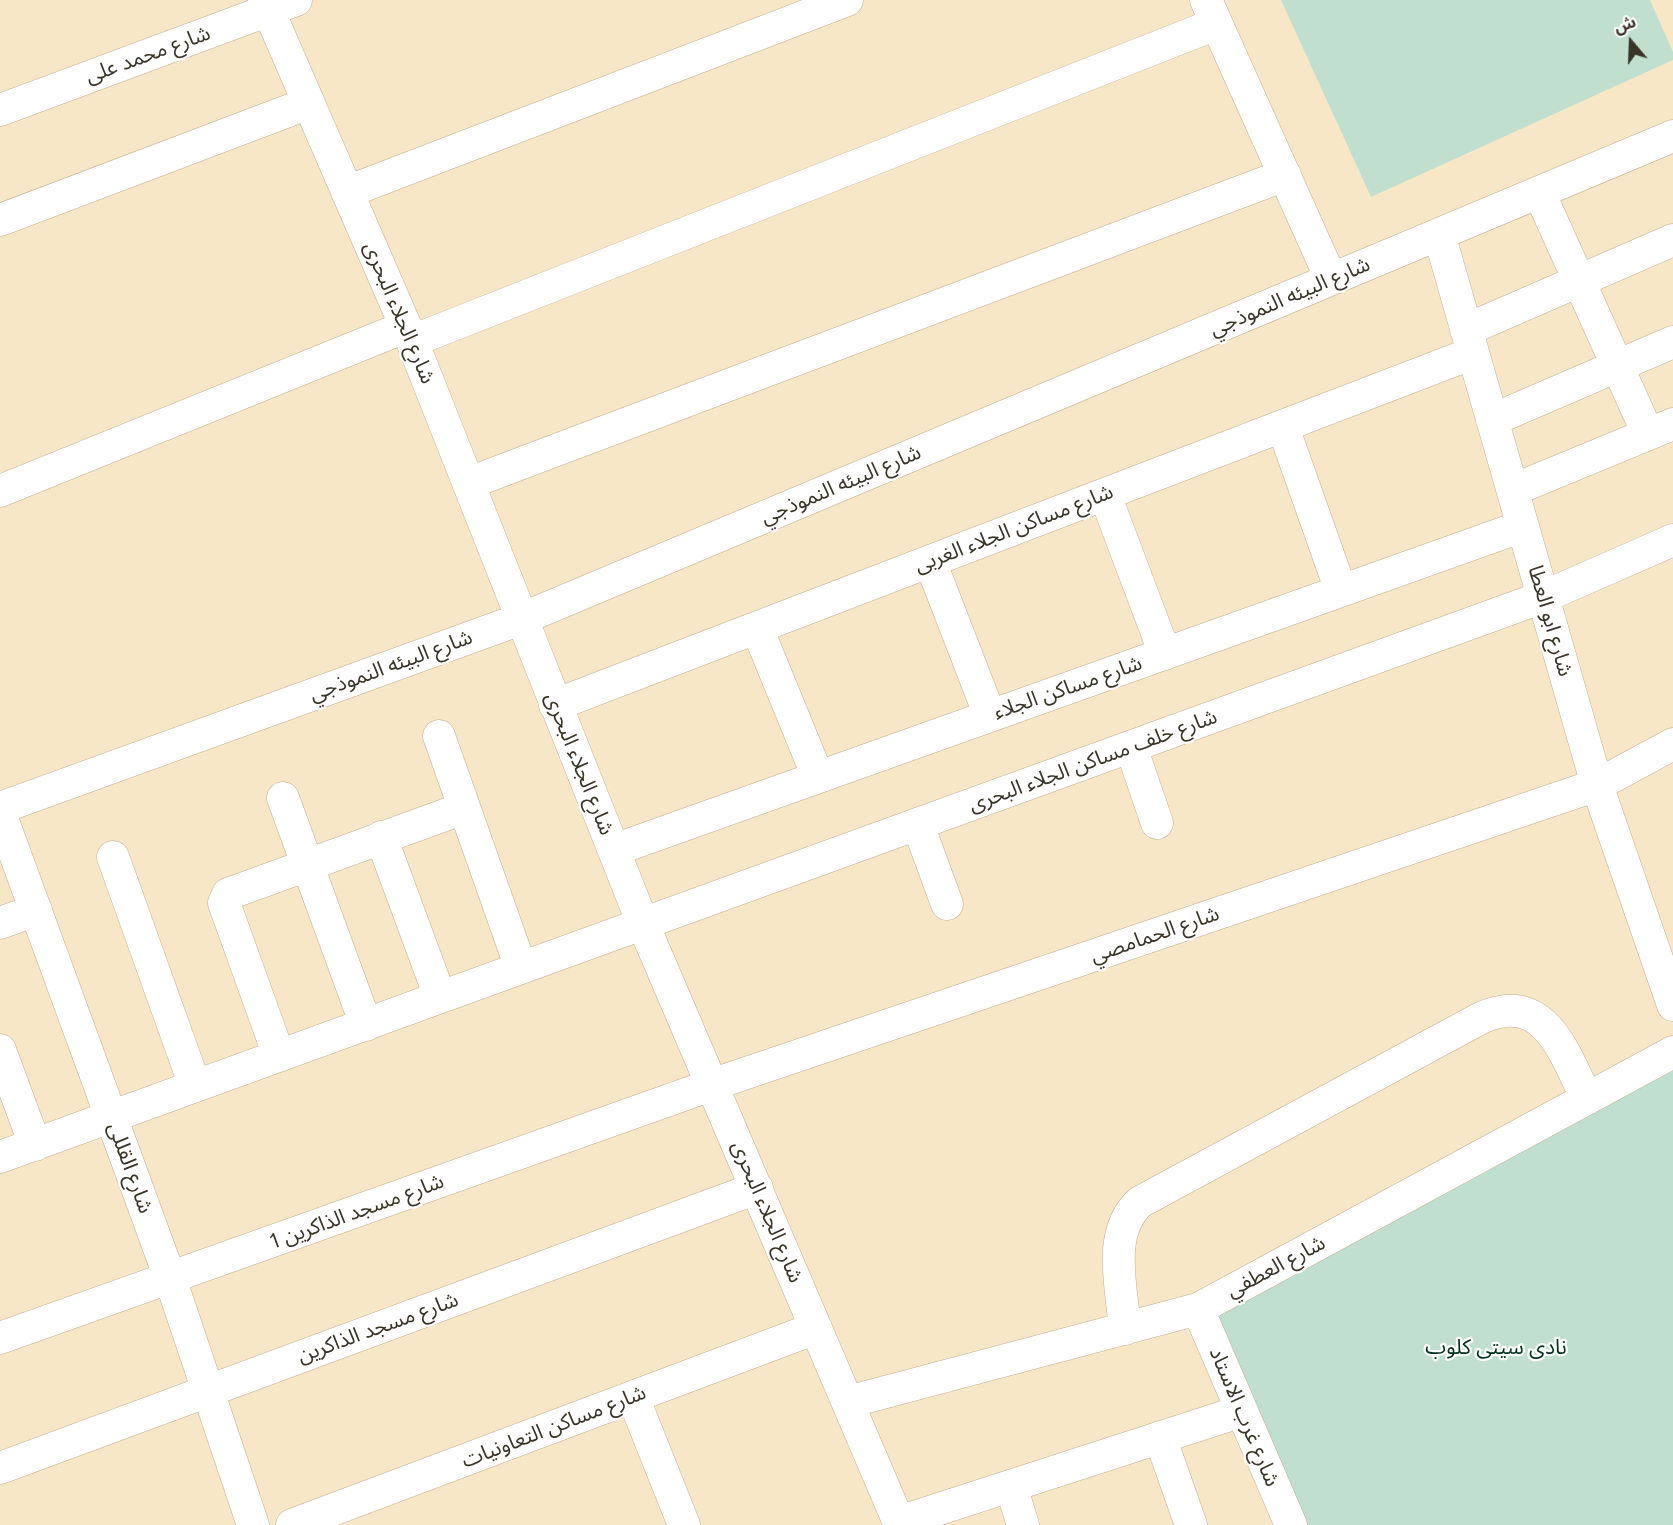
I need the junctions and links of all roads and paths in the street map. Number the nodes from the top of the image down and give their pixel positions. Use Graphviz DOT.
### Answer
graph roads {
  1 [pos="847,0"];
  2 [pos="276,3"];
  3 [pos="1211,12"];
  4 [pos="309,103"];
  5 [pos="0,110"];
  6 [pos="1673,136"];
  7 [pos="1285,175"];
  8 [pos="347,192"];
  9 [pos="1539,192"];
  10 [pos="0,220"];
  11 [pos="1439,234"];
  12 [pos="1673,240"];
  13 [pos="1331,279"];
  14 [pos="1579,281"];
  15 [pos="408,334"];
  16 [pos="1470,342"];
  17 [pos="1673,342"];
  18 [pos="1617,366"];
  19 [pos="1492,420"];
  20 [pos="1283,426"];
  21 [pos="1660,429"];
  22 [pos="468,483"];
  23 [pos="1512,490"];
  24 [pos="0,491"];
  25 [pos="1105,495"];
  26 [pos="1523,526"];
  27 [pos="1673,540"];
  28 [pos="930,561"];
  29 [pos="1341,591"];
  30 [pos="1543,597"];
  31 [pos="521,619"];
  32 [pos="757,628"];
  33 [pos="1165,654"];
  34 [pos="555,705"];
  35 [pos="990,716"];
  36 [pos="439,736"];
  37 [pos="1673,744"];
  38 [pos="1131,747"];
  39 [pos="818,777"];
  40 [pos="1597,785"];
  41 [pos="283,798"];
  42 [pos="464,807"];
  43 [pos="0,810"];
  44 [pos="1157,823"];
  45 [pos="918,825"];
  46 [pos="381,837"];
  47 [pos="614,850"];
  48 [pos="113,857"];
  49 [pos="307,864"];
  50 [pos="947,904"];
  51 [pos="36,910"];
  52 [pos="0,923"];
  53 [pos="643,924"];
  54 [pos="521,968"];
  55 [pos="1670,985"];
  56 [pos="440,998"];
  57 [pos="366,1025"];
  58 [pos="1673,1052"];
  59 [pos="279,1056"];
  60 [pos="3,1067"];
  61 [pos="714,1084"];
  62 [pos="195,1086"];
  63 [pos="1587,1099"];
  64 [pos="112,1117"];
  65 [pos="34,1145"];
  66 [pos="0,1157"];
  67 [pos="757,1188"];
  68 [pos="170,1278"];
  69 [pos="1198,1309"];
  70 [pos="816,1328"];
  71 [pos="1125,1329"];
  72 [pos="0,1338"];
  73 [pos="208,1391"];
  74 [pos="633,1397"];
  75 [pos="848,1402"];
  76 [pos="1242,1411"];
  77 [pos="1160,1437"];
  78 [pos="0,1468"];
  79 [pos="1011,1486"];
  80 [pos="900,1523"];
  81 [pos="254,1525"];
  82 [pos="292,1525"];
  83 [pos="684,1525"];
  84 [pos="1023,1525"];
  85 [pos="1191,1525"];
  86 [pos="1291,1525"];
  1 -- 8 [label="street"];
  2 -- 4 [label="street, شارع الجلاء البحرى"];
  2 -- 5 [label="street, شارع محمد على"];
  3 -- 7 [label="street"];
  3 -- 15 [label="street"];
  4 -- 8 [label="street, شارع الجلاء البحرى"];
  4 -- 10 [label="street"];
  6 -- 9 [label="street, شارع البيئه النموذجي"];
  7 -- 13 [label="street"];
  7 -- 22 [label="street"];
  8 -- 15 [label="street, شارع الجلاء البحرى"];
  9 -- 11 [label="street, شارع البيئه النموذجي"];
  9 -- 14 [label="street"];
  11 -- 13 [label="street, شارع البيئه النموذجي"];
  11 -- 16 [label="street, شارع ابو العطا"];
  12 -- 14 [label="street, شارع مساكن الجلاء الغربى"];
  13 -- 31 [label="street, شارع البيئه النموذجي"];
  14 -- 16 [label="street, شارع مساكن الجلاء الغربى"];
  14 -- 18 [label="street"];
  15 -- 22 [label="street, شارع الجلاء البحرى"];
  15 -- 24 [label="street"];
  16 -- 19 [label="street, شارع ابو العطا"];
  16 -- 20 [label="street, شارع مساكن الجلاء الغربى"];
  17 -- 18 [label="street"];
  18 -- 19 [label="street"];
  18 -- 21 [label="street"];
  19 -- 23 [label="street, شارع ابو العطا"];
  20 -- 25 [label="street, شارع مساكن الجلاء الغربى"];
  20 -- 29 [label="street"];
  21 -- 23 [label="street"];
  22 -- 31 [label="street, شارع الجلاء البحرى"];
  23 -- 26 [label="street, شارع ابو العطا"];
  25 -- 28 [label="street, شارع مساكن الجلاء الغربى"];
  25 -- 33 [label="street"];
  26 -- 29 [label="street, شارع مساكن الجلاء"];
  26 -- 30 [label="street, شارع ابو العطا"];
  27 -- 30 [label="street, شارع خلف مساكن الجلاء البحرى"];
  28 -- 32 [label="street, شارع مساكن الجلاء الغربى"];
  28 -- 35 [label="street"];
  29 -- 33 [label="street, شارع مساكن الجلاء"];
  30 -- 38 [label="street, شارع خلف مساكن الجلاء البحرى"];
  30 -- 40 [label="street, شارع ابو العطا"];
  31 -- 34 [label="street, شارع الجلاء البحرى"];
  31 -- 43 [label="street, شارع البيئه النموذجي"];
  32 -- 34 [label="street, شارع مساكن الجلاء الغربى"];
  32 -- 39 [label="street"];
  33 -- 35 [label="street, شارع مساكن الجلاء"];
  34 -- 47 [label="street, شارع الجلاء البحرى"];
  35 -- 39 [label="street, شارع مساكن الجلاء"];
  36 -- 42 [label="street"];
  37 -- 40 [label="street, شارع الحمامصي"];
  38 -- 44 [label="street"];
  38 -- 45 [label="street, شارع خلف مساكن الجلاء البحرى"];
  39 -- 47 [label="street, شارع مساكن الجلاء"];
  40 -- 55 [label="street, شارع ابو العطا"];
  40 -- 61 [label="street, شارع الحمامصي"];
  41 -- 49 [label="street"];
  42 -- 46 [label="street"];
  42 -- 54 [label="street"];
  43 -- 51 [label="street, شارع القللى"];
  45 -- 50 [label="street"];
  45 -- 53 [label="street, شارع خلف مساكن الجلاء البحرى"];
  46 -- 49 [label="street"];
  46 -- 56 [label="street"];
  47 -- 53 [label="street, شارع الجلاء البحرى"];
  48 -- 62 [label="street"];
  49 -- 57 [label="street"];
  49 -- 59 [label="street"];
  51 -- 52 [label="street"];
  51 -- 64 [label="street, شارع القللى"];
  53 -- 54 [label="street, شارع خلف مساكن الجلاء البحرى"];
  53 -- 61 [label="street, شارع الجلاء البحرى"];
  54 -- 56 [label="street, شارع خلف مساكن الجلاء البحرى"];
  56 -- 57 [label="street, شارع خلف مساكن الجلاء البحرى"];
  57 -- 59 [label="street, شارع خلف مساكن الجلاء البحرى"];
  58 -- 63 [label="street, شارع العطفي"];
  59 -- 62 [label="street, شارع خلف مساكن الجلاء البحرى"];
  60 -- 65 [label="street"];
  61 -- 67 [label="street, شارع الجلاء البحرى"];
  61 -- 68 [label="street, شارع مسجد الذاكرين 1"];
  62 -- 64 [label="street, شارع خلف مساكن الجلاء البحرى"];
  63 -- 69 [label="street, شارع العطفي"];
  63 -- 71 [label="street"];
  64 -- 65 [label="street, شارع خلف مساكن الجلاء البحرى"];
  64 -- 68 [label="street, شارع القللى"];
  65 -- 66 [label="street, شارع خلف مساكن الجلاء البحرى"];
  67 -- 70 [label="street, شارع الجلاء البحرى"];
  67 -- 73 [label="street, شارع مسجد الذاكرين"];
  68 -- 72 [label="street, شارع مسجد الذاكرين 1"];
  68 -- 73 [label="street, شارع القللى"];
  69 -- 71 [label="street, شارع العطفي"];
  69 -- 76 [label="street, شارع غرب الاستاد"];
  70 -- 74 [label="street, شارع مساكن التعاونيات"];
  70 -- 75 [label="street, شارع الجلاء البحرى"];
  71 -- 75 [label="street, شارع العطفي"];
  73 -- 78 [label="street, شارع مسجد الذاكرين"];
  73 -- 81 [label="street, شارع القللى"];
  74 -- 82 [label="street, شارع مساكن التعاونيات"];
  74 -- 83 [label="street"];
  75 -- 80 [label="street, شارع الجلاء البحرى"];
  76 -- 77 [label="street"];
  76 -- 86 [label="street, شارع غرب الاستاد"];
  77 -- 79 [label="street"];
  77 -- 85 [label="street"];
  79 -- 80 [label="street"];
  79 -- 84 [label="street"];
}
